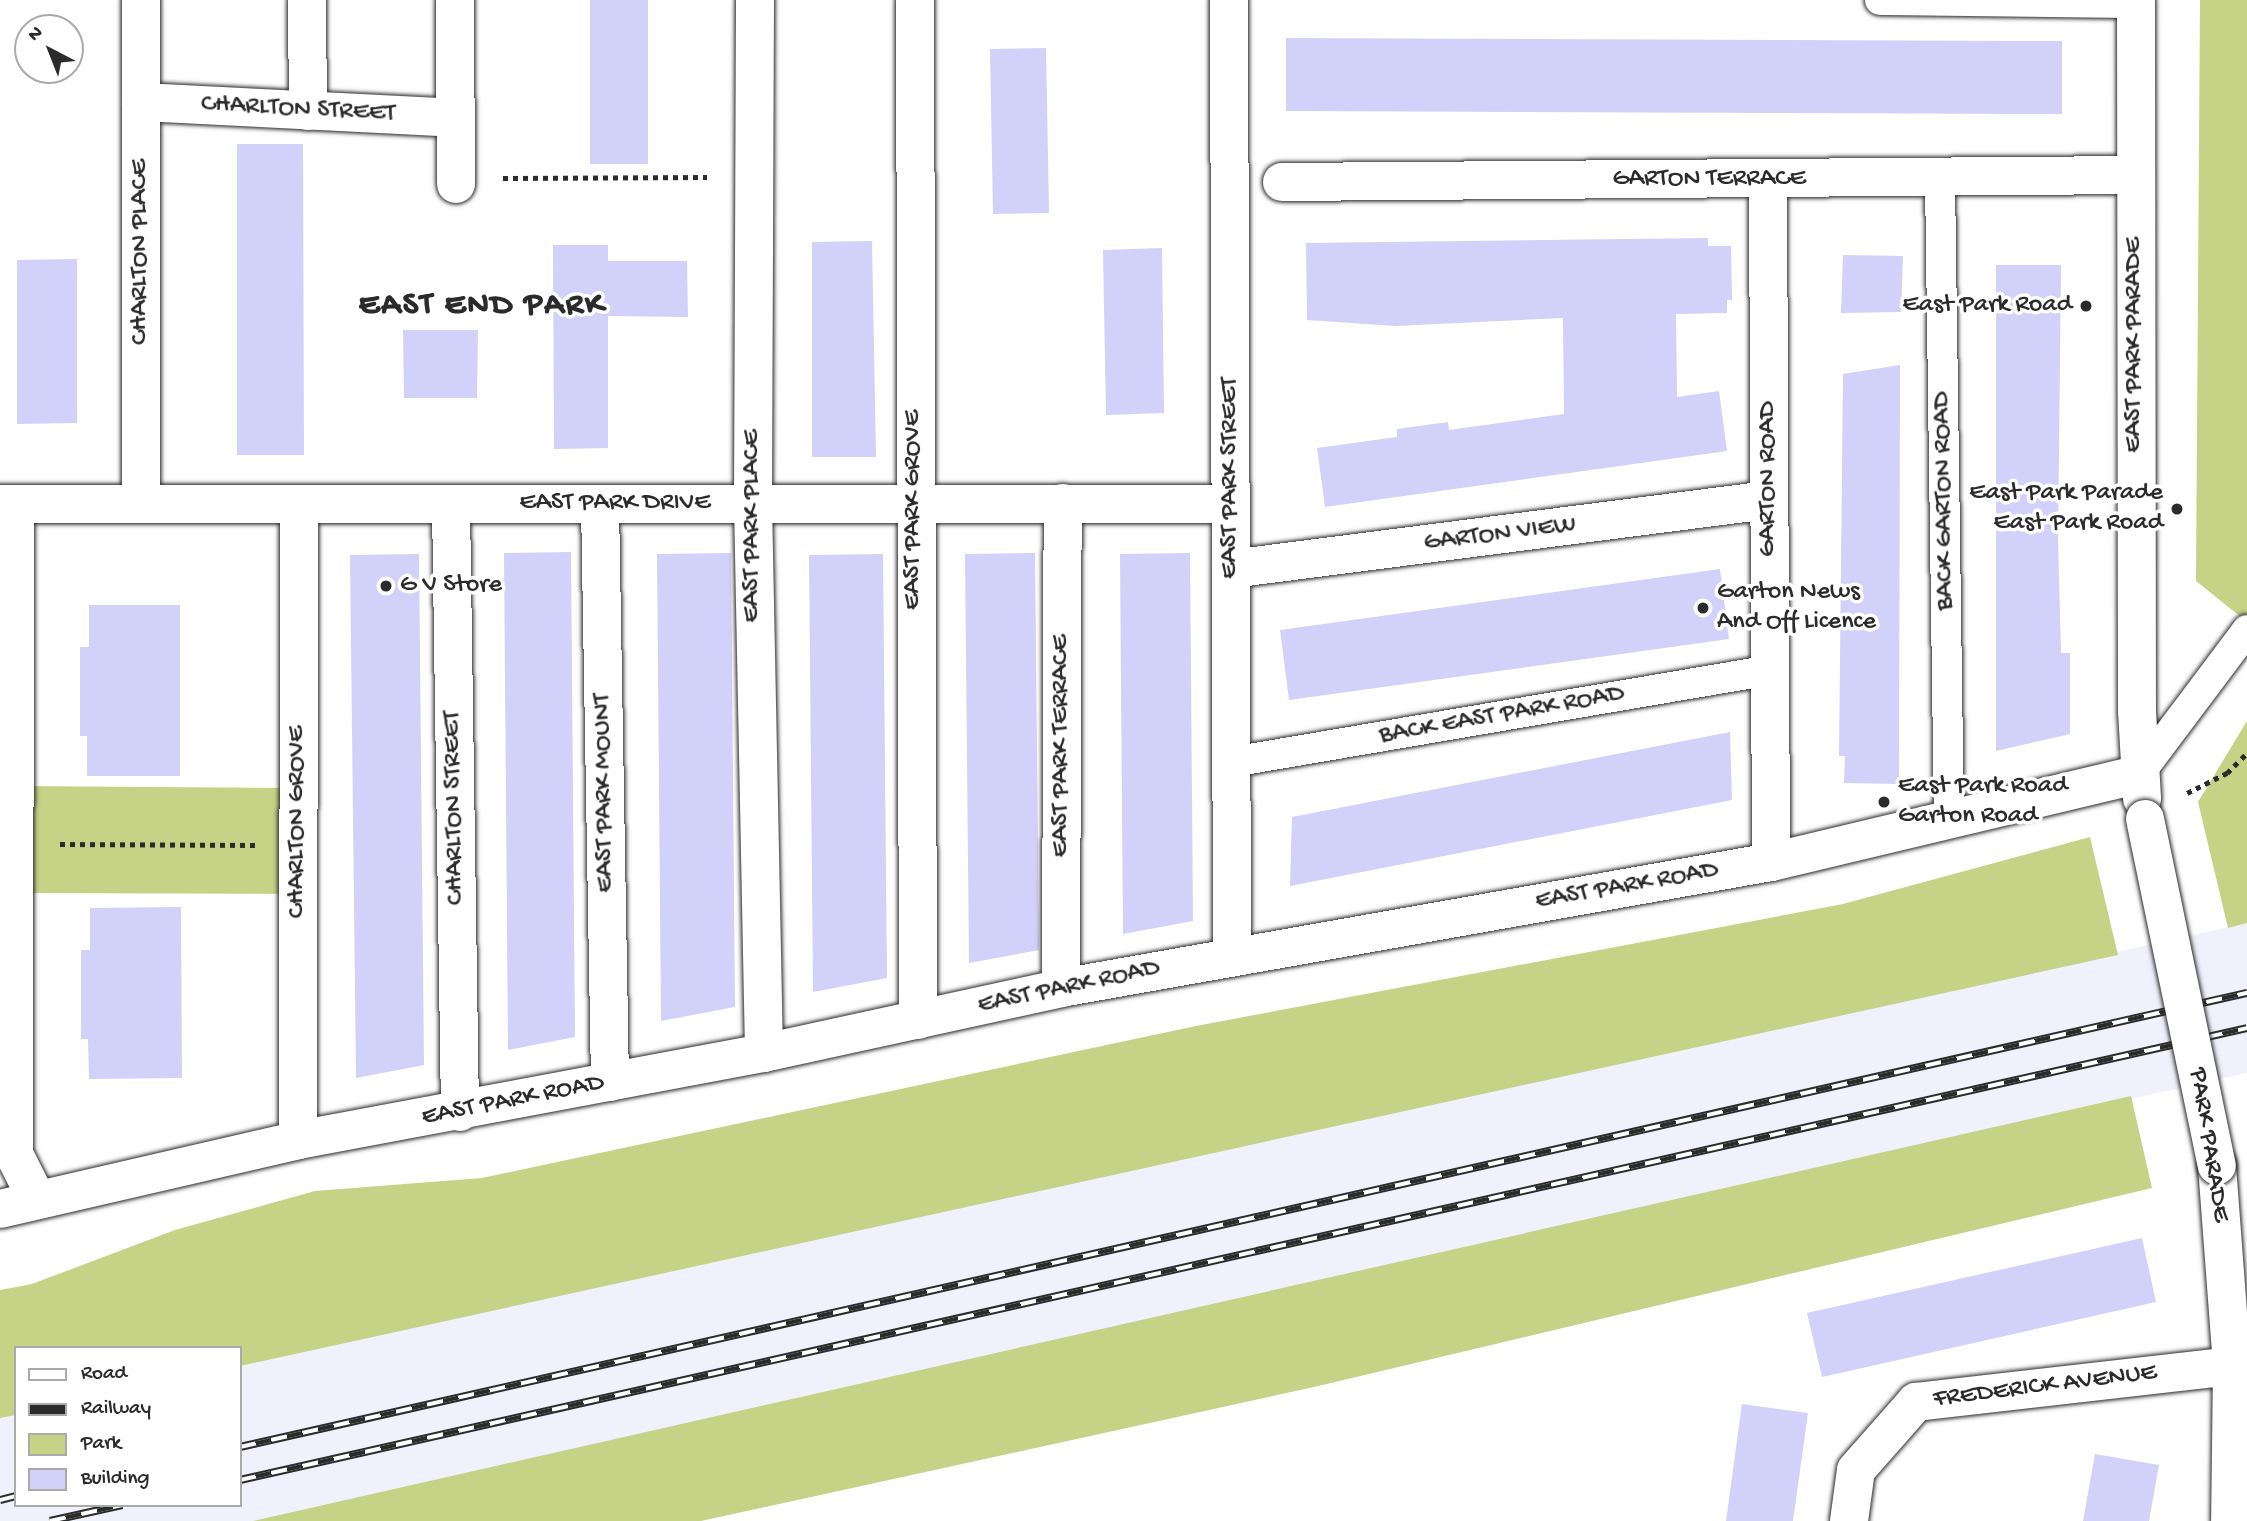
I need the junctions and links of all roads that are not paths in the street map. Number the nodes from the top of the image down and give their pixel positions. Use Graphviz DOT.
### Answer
graph roads {
  1 [pos="141,0"];
  2 [pos="307,0"];
  3 [pos="455,0"];
  4 [pos="755,0"];
  5 [pos="915,0"];
  6 [pos="1229,0"];
  7 [pos="1880,0"];
  8 [pos="2136,1"];
  9 [pos="141,102"];
  10 [pos="308,111"];
  11 [pos="456,118"];
  12 [pos="2135,175"];
  13 [pos="1768,179"];
  14 [pos="1940,179"];
  15 [pos="1282,182"];
  16 [pos="456,184"];
  17 [pos="1768,500"];
  18 [pos="1063,503"];
  19 [pos="141,504"];
  20 [pos="600,504"];
  21 [pos="752,504"];
  22 [pos="913,504"];
  23 [pos="1231,504"];
  24 [pos="7,505"];
  25 [pos="299,505"];
  26 [pos="451,505"];
  27 [pos="1231,569"];
  28 [pos="2247,630"];
  29 [pos="1771,670"];
  30 [pos="1232,762"];
  31 [pos="2139,774"];
  32 [pos="1949,822"];
  33 [pos="1771,862"];
  34 [pos="1233,955"];
  35 [pos="1060,988"];
  36 [pos="918,1020"];
  37 [pos="764,1053"];
  38 [pos="610,1082"];
  39 [pos="460,1112"];
  40 [pos="298,1140"];
  41 [pos="37,1200"];
  42 [pos="0,1209"];
  43 [pos="2232,1366"];
  44 [pos="1849,1521"];
  45 [pos="2231,1521"];
  1 -- 9 [label="street, CHARLTON PLACE"];
  2 -- 10 [label="street"];
  3 -- 11 [label="street"];
  4 -- 21 [label="street, EAST PARK PLACE"];
  5 -- 22 [label="street, EAST PARK GROVE"];
  6 -- 23 [label="street, EAST PARK STREET"];
  7 -- 8 [label="lane"];
  8 -- 12 [label="street, EAST PARK PARADE"];
  9 -- 10 [label="street, CHARLTON STREET"];
  9 -- 19 [label="street, CHARLTON PLACE"];
  10 -- 11 [label="street, CHARLTON STREET"];
  11 -- 16 [label="street"];
  12 -- 14 [label="street, GARTON TERRACE"];
  12 -- 31 [label="street, EAST PARK PARADE"];
  13 -- 14 [label="street, GARTON TERRACE"];
  13 -- 15 [label="street, GARTON TERRACE"];
  13 -- 17 [label="street, GARTON ROAD"];
  14 -- 32 [label="lane, BACK GARTON ROAD"];
  17 -- 27 [label="street, GARTON VIEW"];
  17 -- 29 [label="street, GARTON ROAD"];
  18 -- 22 [label="street, EAST PARK DRIVE"];
  18 -- 23 [label="street, EAST PARK DRIVE"];
  18 -- 35 [label="street, EAST PARK TERRACE"];
  19 -- 24 [label="street, EAST PARK DRIVE"];
  19 -- 25 [label="street, EAST PARK DRIVE"];
  20 -- 21 [label="street, EAST PARK DRIVE"];
  20 -- 26 [label="street, EAST PARK DRIVE"];
  20 -- 38 [label="street, EAST PARK MOUNT"];
  21 -- 22 [label="street, EAST PARK DRIVE"];
  21 -- 37 [label="street, EAST PARK PLACE"];
  22 -- 36 [label="street, EAST PARK GROVE"];
  23 -- 27 [label="street, EAST PARK STREET"];
  24 -- 41 [label="street"];
  25 -- 26 [label="street, EAST PARK DRIVE"];
  25 -- 40 [label="street, CHARLTON GROVE"];
  26 -- 39 [label="street, CHARLTON STREET"];
  27 -- 30 [label="street, EAST PARK STREET"];
  28 -- 31 [label="lane"];
  29 -- 30 [label="lane, BACK EAST PARK ROAD"];
  29 -- 33 [label="street, GARTON ROAD"];
  30 -- 34 [label="street, EAST PARK STREET"];
  31 -- 32 [label="street, EAST PARK ROAD"];
  31 -- 43 [label="street, PARK PARADE, bridge"];
  32 -- 33 [label="street, EAST PARK ROAD"];
  33 -- 34 [label="street, EAST PARK ROAD"];
  34 -- 35 [label="street, EAST PARK ROAD"];
  35 -- 36 [label="street, EAST PARK ROAD"];
  36 -- 37 [label="street, EAST PARK ROAD"];
  37 -- 38 [label="street, EAST PARK ROAD"];
  38 -- 39 [label="street, EAST PARK ROAD"];
  39 -- 40 [label="street, EAST PARK ROAD"];
  40 -- 41 [label="street, EAST PARK ROAD"];
  41 -- 42 [label="street, EAST PARK ROAD"];
  43 -- 44 [label="street, FREDERICK AVENUE"];
  43 -- 45 [label="street, PARK PARADE"];
}
